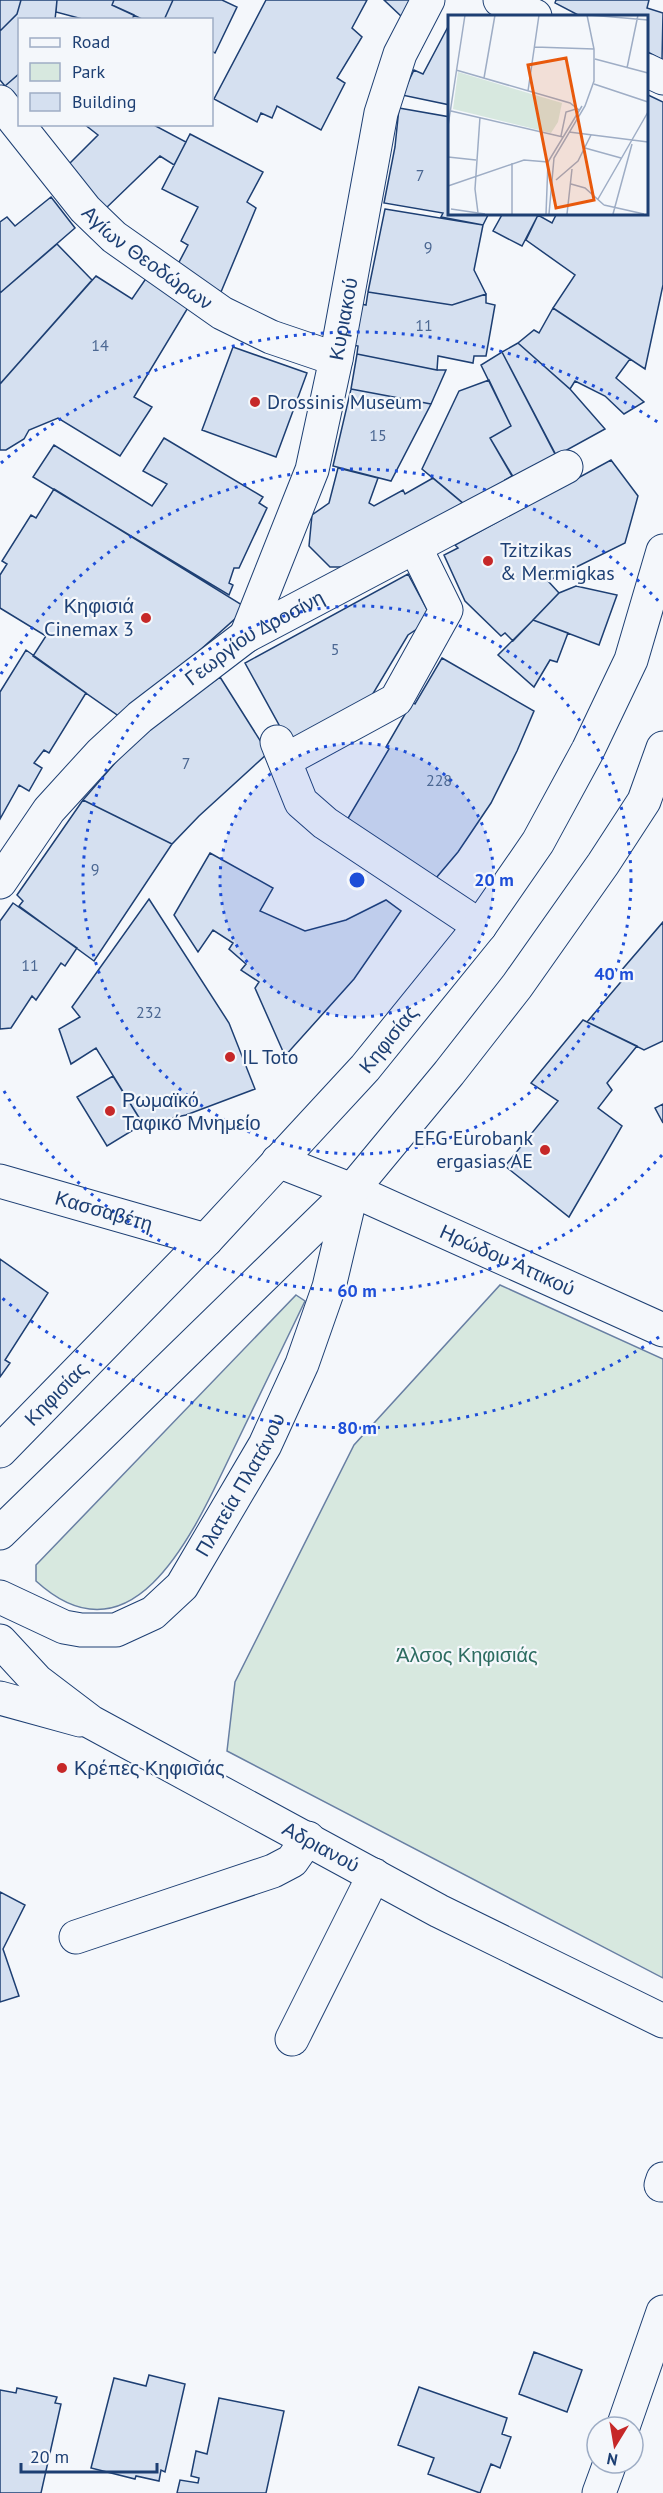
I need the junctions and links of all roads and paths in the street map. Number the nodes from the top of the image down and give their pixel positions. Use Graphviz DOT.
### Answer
graph roads {
  1 [pos="428,0"];
  2 [pos="500,0"];
  3 [pos="533,15"];
  4 [pos="648,71"];
  5 [pos="663,78"];
  6 [pos="0,102"];
  7 [pos="18,124"];
  8 [pos="19,126"];
  9 [pos="336,359"];
  10 [pos="567,467"];
  11 [pos="415,547"];
  12 [pos="663,551"];
  13 [pos="246,636"];
  14 [pos="663,748"];
  15 [pos="653,805"];
  16 [pos="0,882"];
  17 [pos="480,926"];
  18 [pos="278,1161"];
  19 [pos="0,1181"];
  20 [pos="352,1190"];
  21 [pos="206,1240"];
  22 [pos="663,1330"];
  23 [pos="0,1451"];
  24 [pos="0,1533"];
  25 [pos="0,1597"];
  26 [pos="0,1641"];
  27 [pos="0,1698"];
  28 [pos="91,1722"];
  29 [pos="308,1838"];
  30 [pos="374,1875"];
  31 [pos="76,1937"];
  32 [pos="663,2021"];
  33 [pos="292,2039"];
  34 [pos="663,2312"];
  35 [pos="627,2415"];
  36 [pos="606,2475"];
  37 [pos="599,2493"];
  1 -- 9 [label="street, Κυριακού"];
  2 -- 3 [label="street"];
  4 -- 5 [label="street"];
  6 -- 7 [label="street, Αγίων Θεοδώρων"];
  8 -- 9 [label="street, Αγίων Θεοδώρων"];
  9 -- 13 [label="street, Κυριακού"];
  10 -- 11 [label="street, Γεωργίου Δροσίνη"];
  11 -- 13 [label="street, Γεωργίου Δροσίνη"];
  11 -- 17 [label="street"];
  12 -- 17 [label="street, Κηφισίας"];
  13 -- 16 [label="street, Γεωργίου Δροσίνη"];
  14 -- 15 [label="street"];
  15 -- 20 [label="street"];
  17 -- 18 [label="street, Κηφισίας"];
  18 -- 20 [label="street, Ηρώδου Αττικού"];
  18 -- 21 [label="street, Κηφισίας"];
  19 -- 21 [label="street, Κασσαβέτη"];
  20 -- 22 [label="street, Ηρώδου Αττικού"];
  20 -- 24 [label="street"];
  20 -- 25 [label="street, Πλατεία Πλατάνου"];
  21 -- 23 [label="street, Κηφισίας"];
  26 -- 28 [label="street, Αδριανού"];
  27 -- 28 [label="street"];
  28 -- 29 [label="street, Αδριανού"];
  29 -- 30 [label="street, Αδριανού"];
  29 -- 31 [label="street"];
  30 -- 32 [label="street, Αδριανού"];
  30 -- 33 [label="street"];
  34 -- 35 [label="street"];
  36 -- 37 [label="street"];
}
